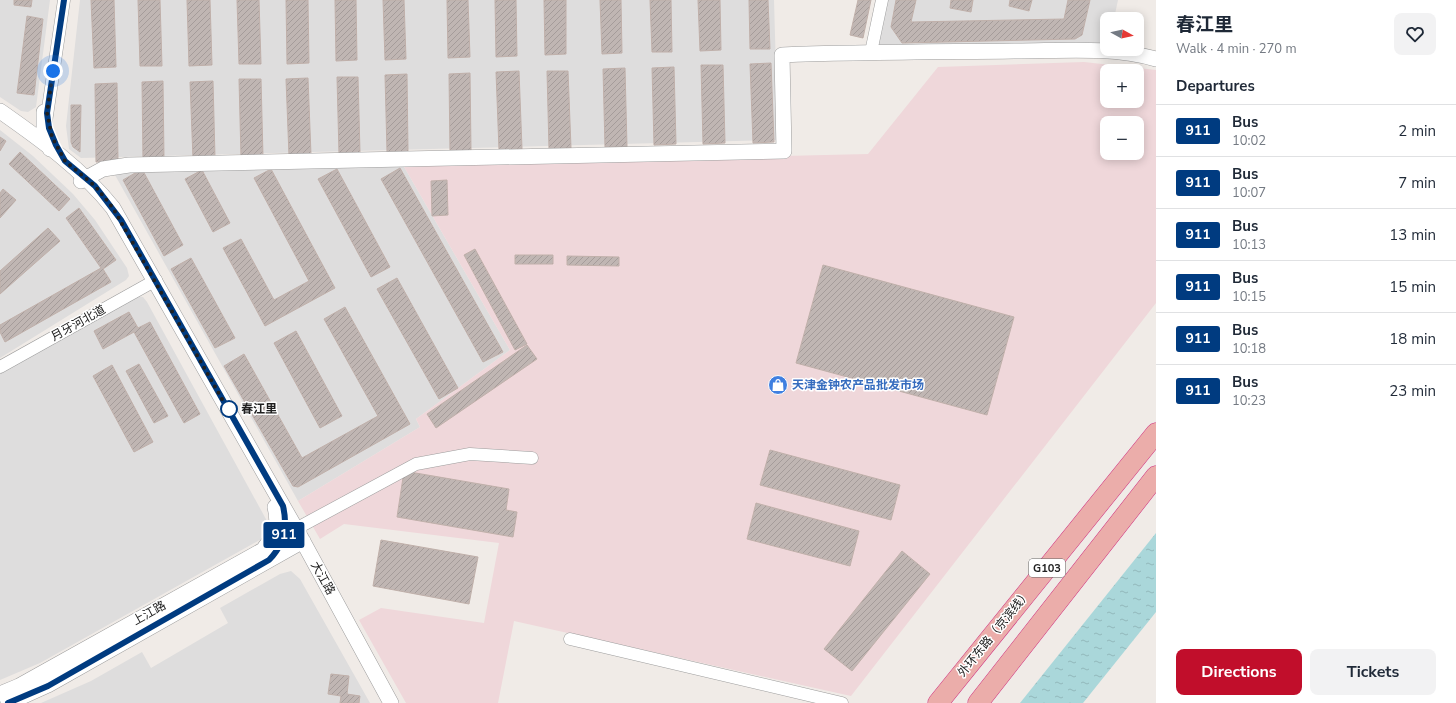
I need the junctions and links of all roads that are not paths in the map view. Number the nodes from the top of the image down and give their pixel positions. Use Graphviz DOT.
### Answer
graph roads {
  1 [pos="60,0"];
  2 [pos="64,0"];
  3 [pos="882,0"];
  4 [pos="871,52"];
  5 [pos="1156,59"];
  6 [pos="0,111"];
  7 [pos="46,113"];
  8 [pos="0,117"];
  9 [pos="42,142"];
  10 [pos="63,163"];
  11 [pos="83,179"];
  12 [pos="153,281"];
  13 [pos="0,367"];
  14 [pos="1156,433"];
  15 [pos="532,458"];
  16 [pos="1156,476"];
  17 [pos="279,507"];
  18 [pos="293,534"];
  19 [pos="265,555"];
  20 [pos="570,639"];
  21 [pos="0,694"];
  22 [pos="8,703"];
  23 [pos="386,703"];
  24 [pos="391,703"];
  25 [pos="842,703"];
  26 [pos="938,703"];
  27 [pos="978,703"];
  1 -- 7 [label="street"];
  2 -- 7 [label="street"];
  3 -- 4 [label="street"];
  4 -- 5 [label="street"];
  4 -- 11 [label="street"];
  6 -- 9 [label="street"];
  7 -- 9 [label="street"];
  7 -- 10 [label="street"];
  8 -- 9 [label="street"];
  9 -- 10 [label="street"];
  10 -- 11 [label="street"];
  11 -- 12 [label="street"];
  12 -- 13 [label="street, 月牙河北道"];
  12 -- 17 [label="street"];
  14 -- 26 [label="highway, 外环东路（京滨线） / G103"];
  15 -- 18 [label="street"];
  16 -- 27 [label="highway, G103"];
  17 -- 18 [label="street"];
  17 -- 19 [label="street"];
  18 -- 19 [label="street"];
  18 -- 23 [label="street, 大江路"];
  18 -- 24 [label="street, 大江路"];
  19 -- 21 [label="street, 上江路"];
  19 -- 22 [label="street, 上江路"];
  20 -- 25 [label="street"];
}
